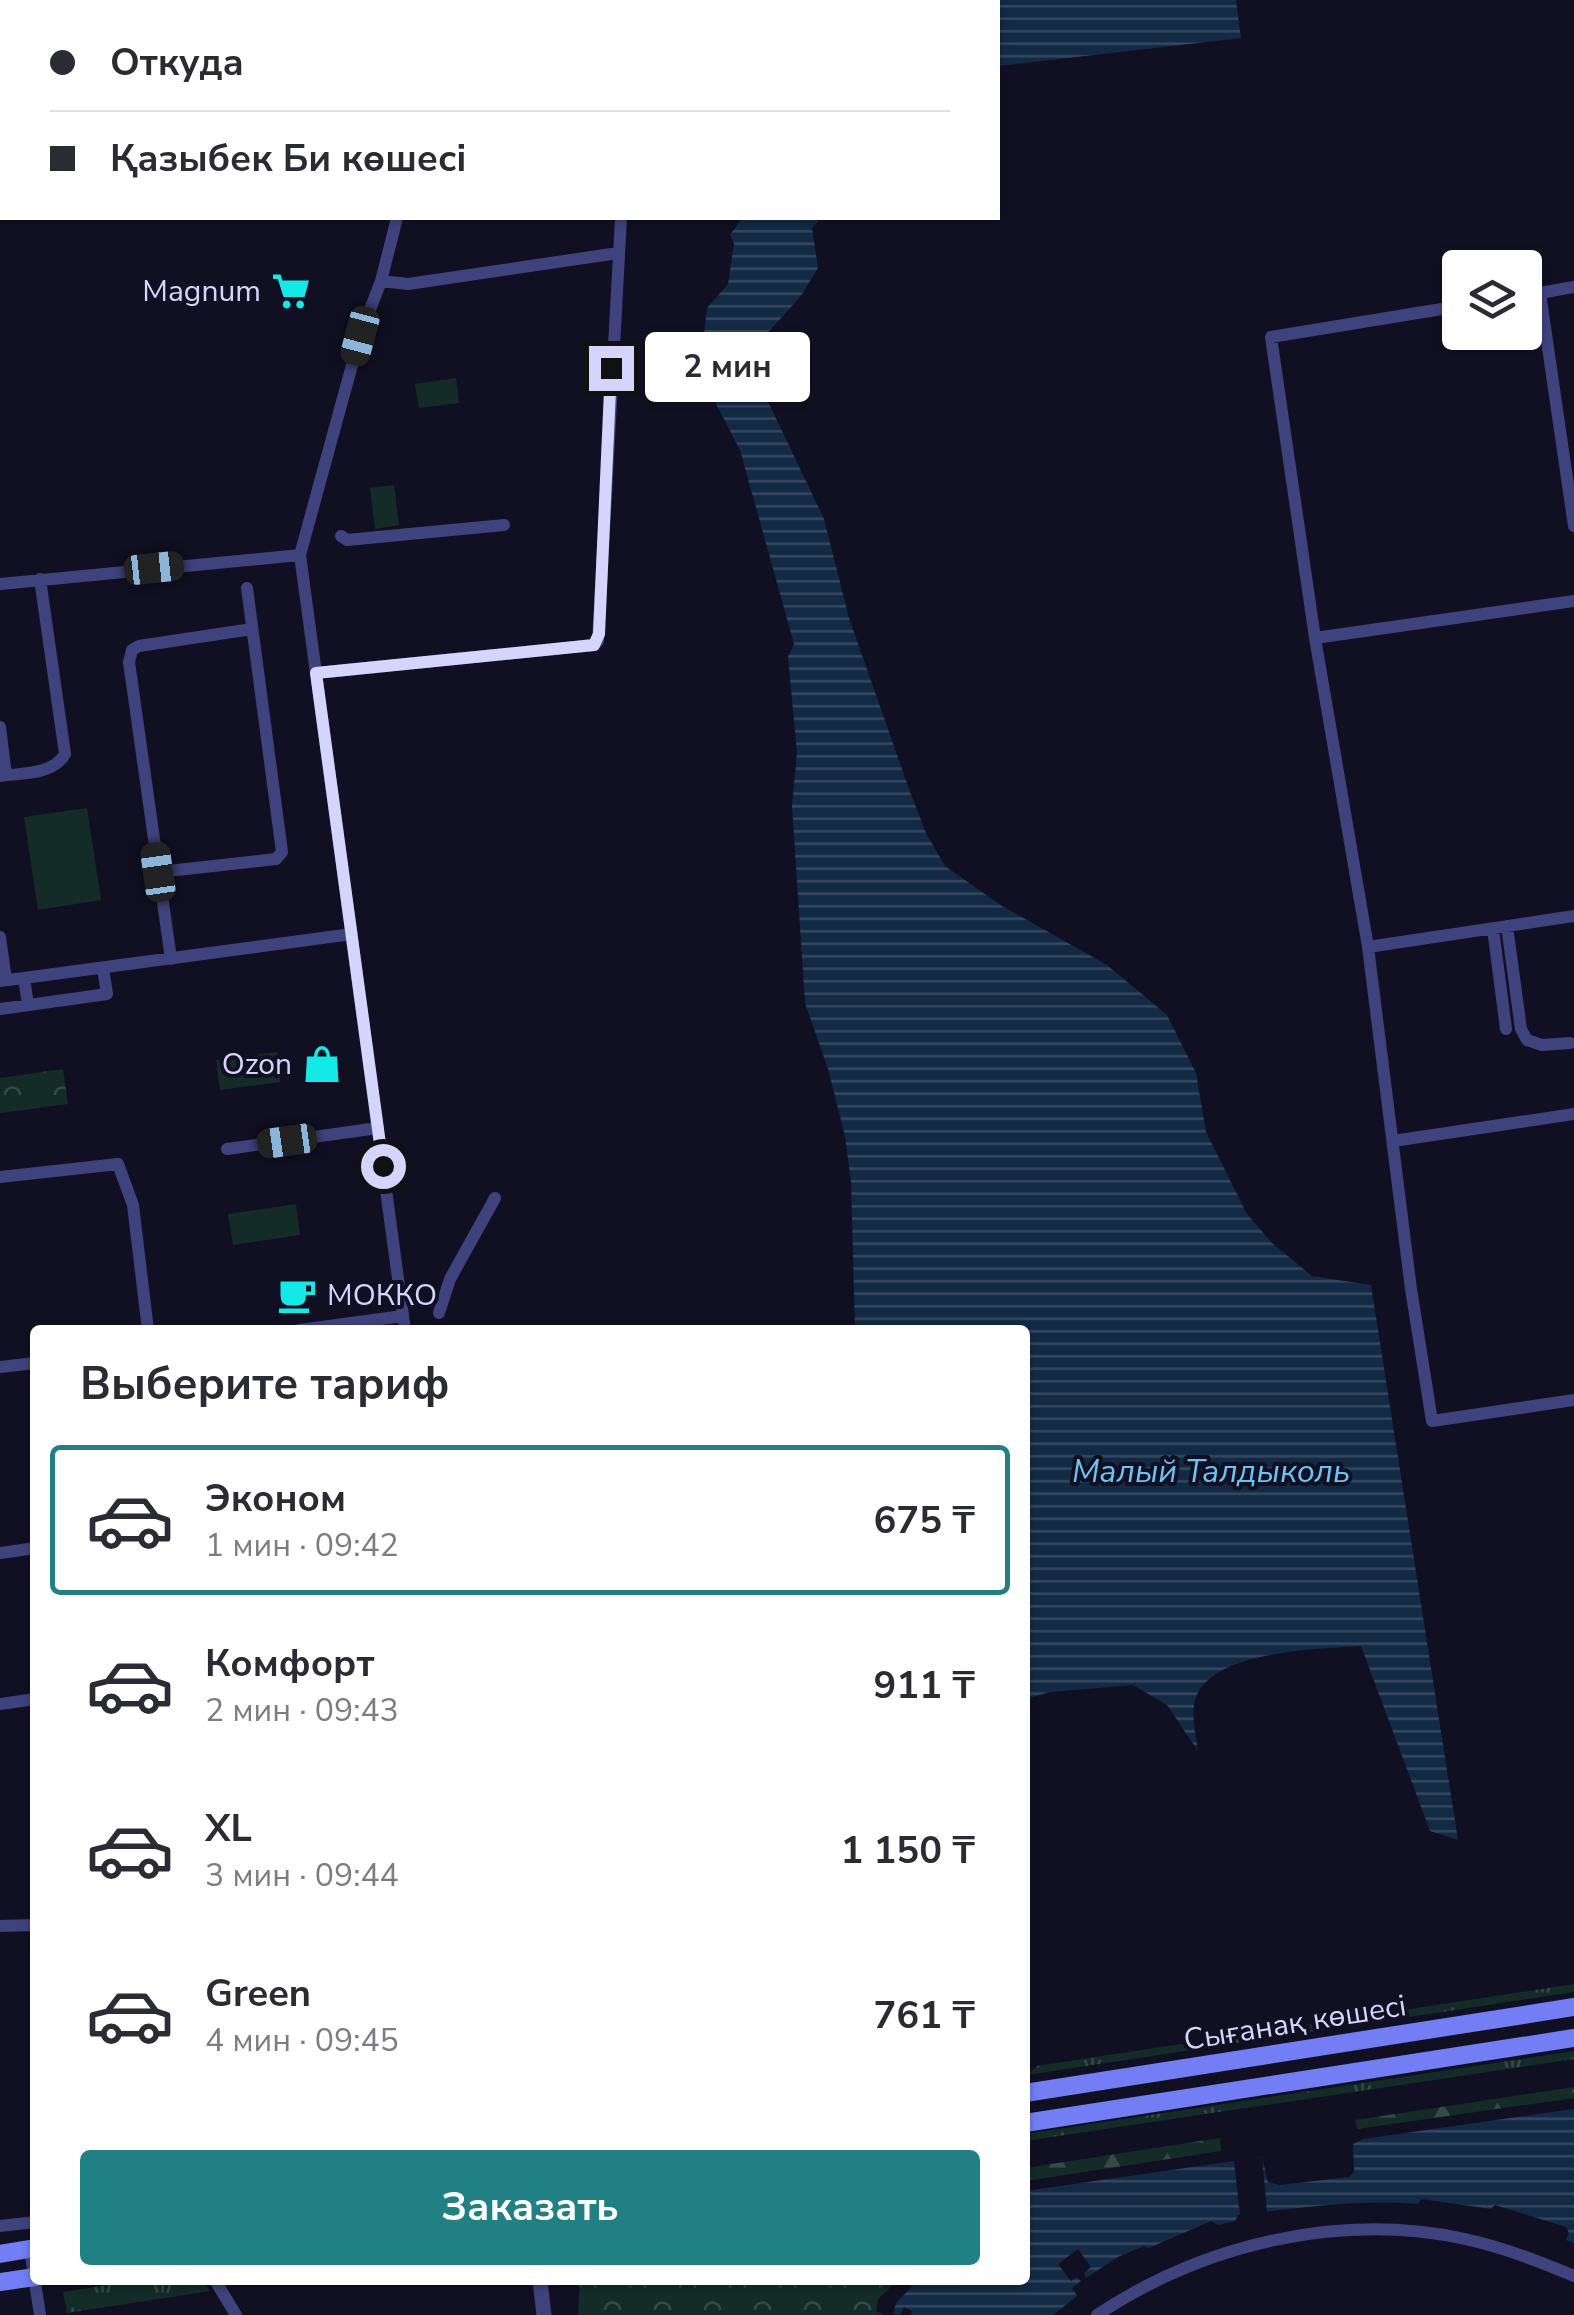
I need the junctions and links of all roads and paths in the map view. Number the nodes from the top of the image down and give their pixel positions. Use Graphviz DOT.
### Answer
graph roads {
  1 [pos="396,220"];
  2 [pos="622,220"];
  3 [pos="618,254"];
  4 [pos="381,281"];
  5 [pos="1574,287"];
  6 [pos="1542,293"];
  7 [pos="1542,307"];
  8 [pos="1442,309"];
  9 [pos="504,525"];
  10 [pos="1574,526"];
  11 [pos="341,536"];
  12 [pos="300,554"];
  13 [pos="40,579"];
  14 [pos="0,584"];
  15 [pos="247,588"];
  16 [pos="1574,601"];
  17 [pos="252,629"];
  18 [pos="1315,638"];
  19 [pos="316,673"];
  20 [pos="0,727"];
  21 [pos="3,776"];
  22 [pos="158,872"];
  23 [pos="1574,916"];
  24 [pos="1508,926"];
  25 [pos="1492,929"];
  26 [pos="352,934"];
  27 [pos="0,937"];
  28 [pos="1368,948"];
  29 [pos="171,958"];
  30 [pos="104,968"];
  31 [pos="24,978"];
  32 [pos="3,981"];
  33 [pos="28,1006"];
  34 [pos="0,1010"];
  35 [pos="1506,1030"];
  36 [pos="1570,1043"];
  37 [pos="1574,1114"];
  38 [pos="378,1128"];
  39 [pos="1393,1141"];
  40 [pos="226,1149"];
  41 [pos="0,1177"];
  42 [pos="496,1198"];
  43 [pos="438,1314"];
  44 [pos="404,1323"];
  45 [pos="147,1325"];
  46 [pos="374,1325"];
  47 [pos="30,1364"];
  48 [pos="0,1367"];
  49 [pos="1574,1400"];
  50 [pos="30,1549"];
  51 [pos="0,1553"];
  52 [pos="30,1701"];
  53 [pos="0,1704"];
  54 [pos="30,1925"];
  55 [pos="0,1926"];
  56 [pos="1574,2007"];
  57 [pos="1574,2038"];
  58 [pos="1030,2092"];
  59 [pos="1030,2122"];
  60 [pos="30,2223"];
  61 [pos="0,2226"];
  62 [pos="30,2249"];
  63 [pos="0,2254"];
  64 [pos="1574,2276"];
  65 [pos="30,2278"];
  66 [pos="0,2282"];
  67 [pos="36,2285"];
  68 [pos="218,2285"];
  69 [pos="541,2285"];
  70 [pos="40,2315"];
  71 [pos="236,2315"];
  72 [pos="544,2315"];
  73 [pos="1098,2315"];
  1 -- 4 [label="street"];
  2 -- 3 [label="street"];
  3 -- 4 [label="street"];
  3 -- 19 [label="street"];
  4 -- 12 [label="street"];
  5 -- 6 [label="street"];
  7 -- 10 [label="street"];
  8 -- 18 [label="street"];
  9 -- 11 [label="street"];
  12 -- 13 [label="street"];
  12 -- 19 [label="street"];
  13 -- 14 [label="street"];
  13 -- 21 [label="street"];
  15 -- 17 [label="street"];
  16 -- 18 [label="street"];
  17 -- 22 [label="street"];
  17 -- 22 [label="street"];
  18 -- 28 [label="street"];
  19 -- 26 [label="street"];
  20 -- 21 [label="street"];
  22 -- 29 [label="street"];
  23 -- 24 [label="street"];
  24 -- 25 [label="street"];
  24 -- 36 [label="street"];
  25 -- 28 [label="street"];
  25 -- 35 [label="street"];
  26 -- 29 [label="street"];
  26 -- 38 [label="street"];
  27 -- 32 [label="street"];
  28 -- 39 [label="street"];
  29 -- 30 [label="street"];
  30 -- 31 [label="street"];
  30 -- 33 [label="street"];
  31 -- 32 [label="street"];
  31 -- 33 [label="street"];
  33 -- 34 [label="street"];
  37 -- 39 [label="street"];
  38 -- 40 [label="street"];
  38 -- 44 [label="street"];
  39 -- 49 [label="street"];
  41 -- 45 [label="street"];
  42 -- 43 [label="street"];
  44 -- 46 [label="street"];
  47 -- 48 [label="street"];
  50 -- 51 [label="street"];
  52 -- 53 [label="street"];
  54 -- 55 [label="street"];
  56 -- 58 [label="main road, Сығанақ көшесі"];
  57 -- 59 [label="main road, Сығанақ көшесі"];
  60 -- 61 [label="street"];
  62 -- 63 [label="main road"];
  64 -- 73 [label="street"];
  65 -- 66 [label="main road"];
  67 -- 70 [label="street"];
  68 -- 71 [label="street"];
  69 -- 72 [label="street"];
}
